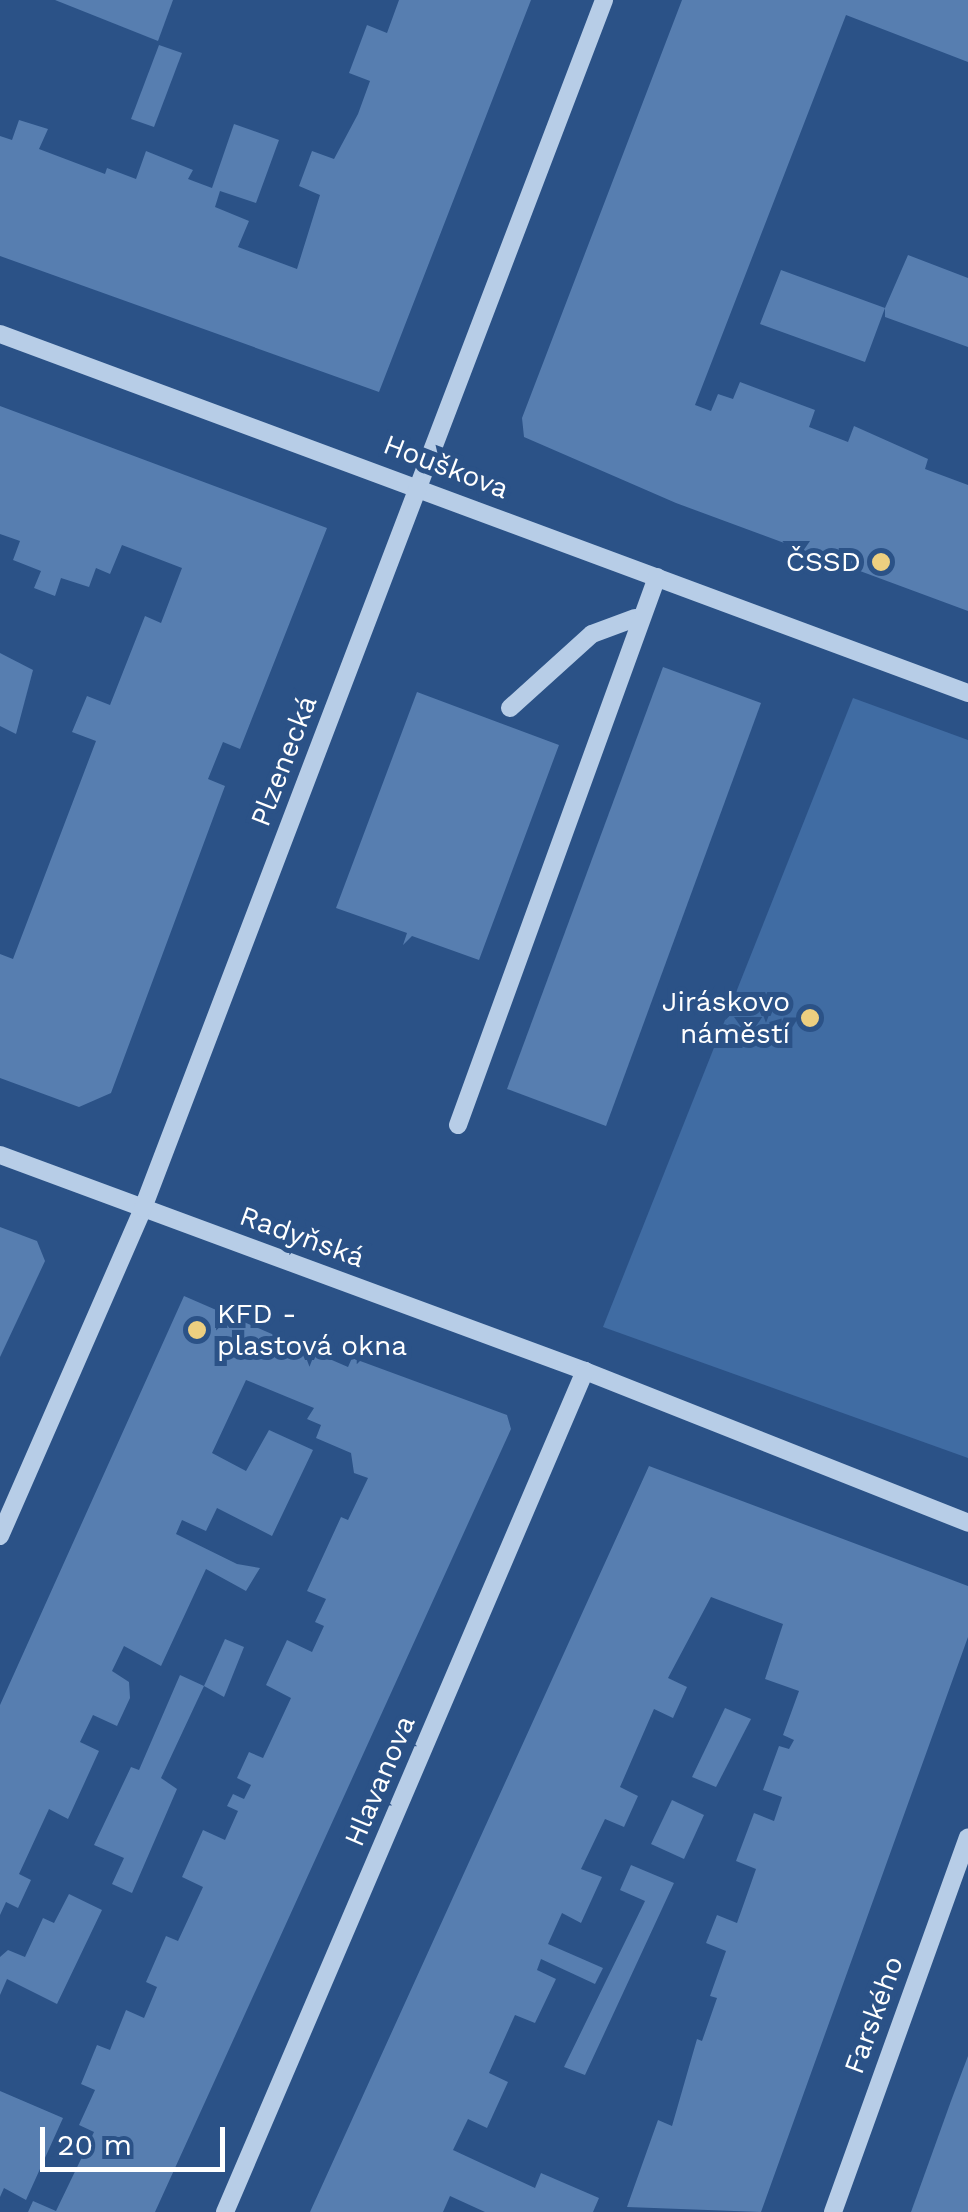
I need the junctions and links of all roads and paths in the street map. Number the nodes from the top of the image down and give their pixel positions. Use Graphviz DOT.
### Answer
graph roads {
  1 [pos="604,0"];
  2 [pos="0,334"];
  3 [pos="419,486"];
  4 [pos="657,577"];
  5 [pos="634,618"];
  6 [pos="968,693"];
  7 [pos="510,708"];
  8 [pos="458,1125"];
  9 [pos="0,1156"];
  10 [pos="143,1208"];
  11 [pos="585,1370"];
  12 [pos="968,1523"];
  13 [pos="0,1536"];
  14 [pos="968,1838"];
  15 [pos="225,2212"];
  16 [pos="833,2212"];
  1 -- 3 [label="street, Plzenecká"];
  2 -- 3 [label="street, Houškova"];
  3 -- 4 [label="street, Houškova"];
  3 -- 10 [label="street, Plzenecká"];
  4 -- 6 [label="street, Houškova"];
  4 -- 8 [label="street"];
  5 -- 7 [label="street"];
  9 -- 10 [label="street, Radyňská"];
  10 -- 11 [label="street, Radyňská"];
  10 -- 13 [label="street, Plzenecká"];
  11 -- 12 [label="street"];
  11 -- 15 [label="street, Hlavanova"];
  14 -- 16 [label="street, Farského"];
}
